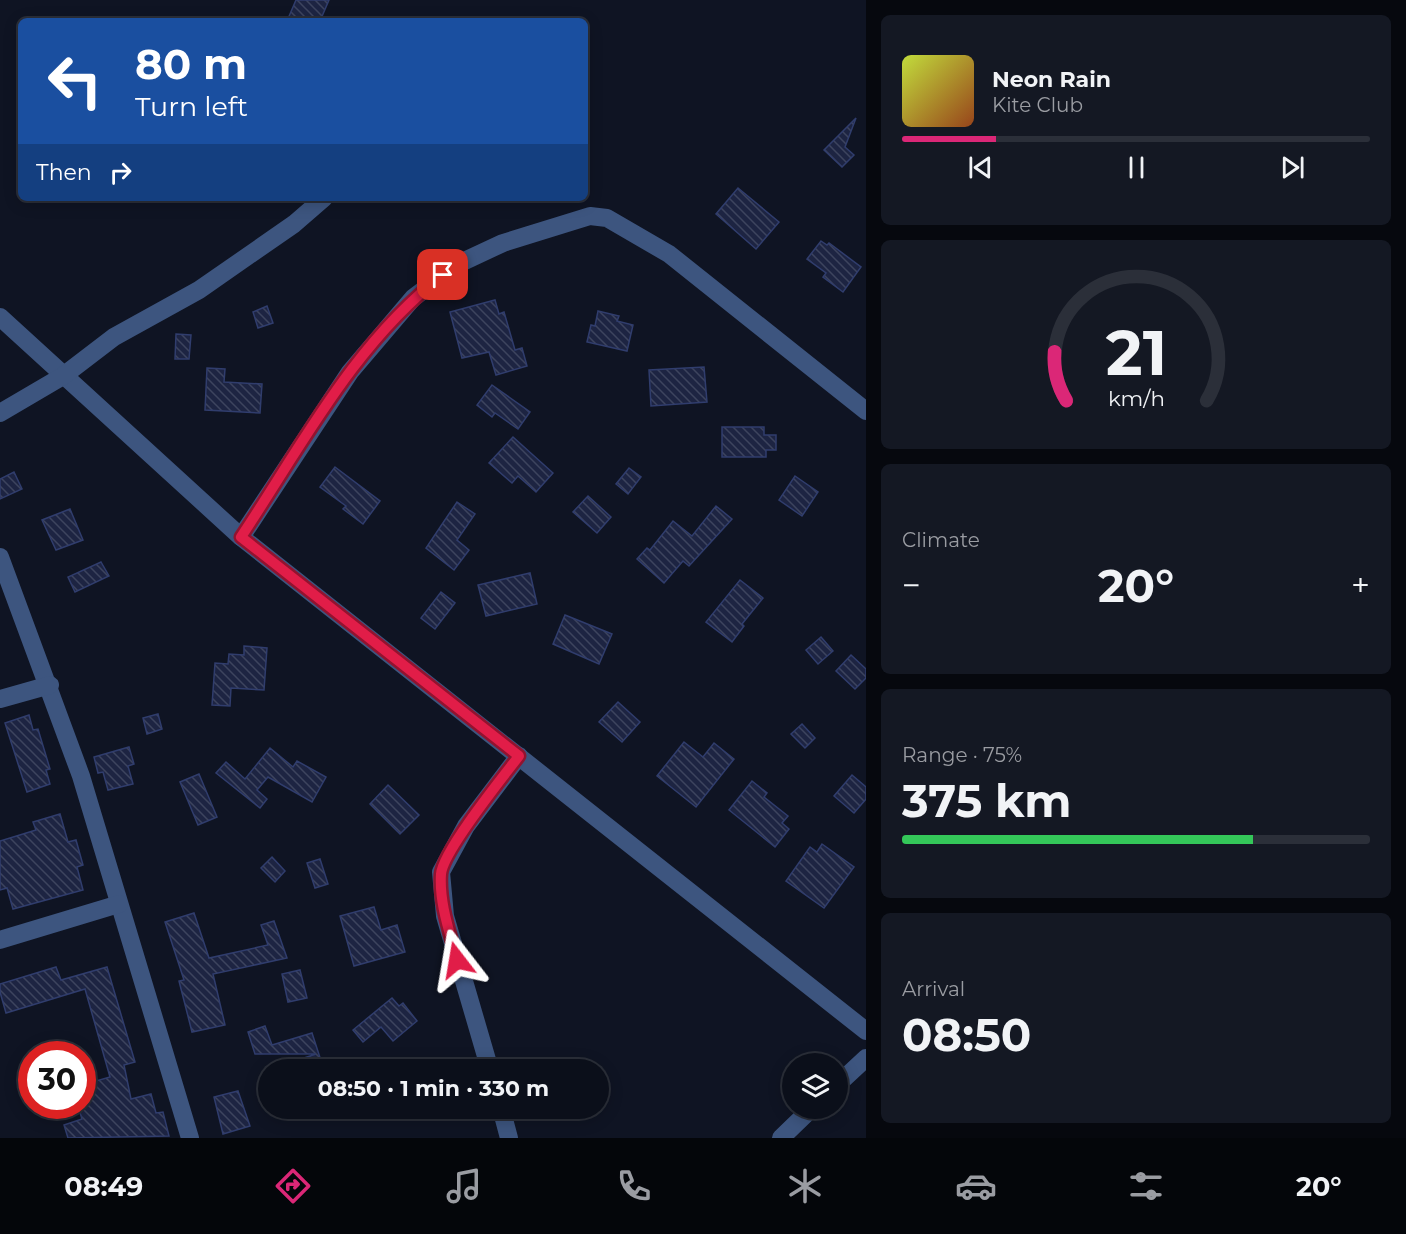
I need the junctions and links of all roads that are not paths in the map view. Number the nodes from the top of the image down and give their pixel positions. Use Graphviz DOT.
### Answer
graph roads {
  1 [pos="321,201"];
  2 [pos="0,317"];
  3 [pos="63,376"];
  4 [pos="866,411"];
  5 [pos="0,413"];
  6 [pos="241,537"];
  7 [pos="0,557"];
  8 [pos="50,685"];
  9 [pos="0,699"];
  10 [pos="519,756"];
  11 [pos="119,904"];
  12 [pos="0,940"];
  13 [pos="866,1031"];
  14 [pos="866,1058"];
  15 [pos="487,1059"];
  16 [pos="848,1075"];
  17 [pos="504,1119"];
  18 [pos="801,1119"];
  19 [pos="190,1138"];
  20 [pos="509,1138"];
  21 [pos="782,1138"];
  1 -- 3 [label="street"];
  2 -- 3 [label="street"];
  3 -- 5 [label="street"];
  3 -- 6 [label="street"];
  4 -- 6 [label="street"];
  6 -- 10 [label="street"];
  7 -- 8 [label="street"];
  8 -- 9 [label="street"];
  8 -- 11 [label="street"];
  10 -- 13 [label="street"];
  10 -- 15 [label="street"];
  11 -- 12 [label="street"];
  11 -- 19 [label="street"];
  14 -- 16 [label="street"];
  17 -- 20 [label="street"];
  18 -- 21 [label="street"];
}
